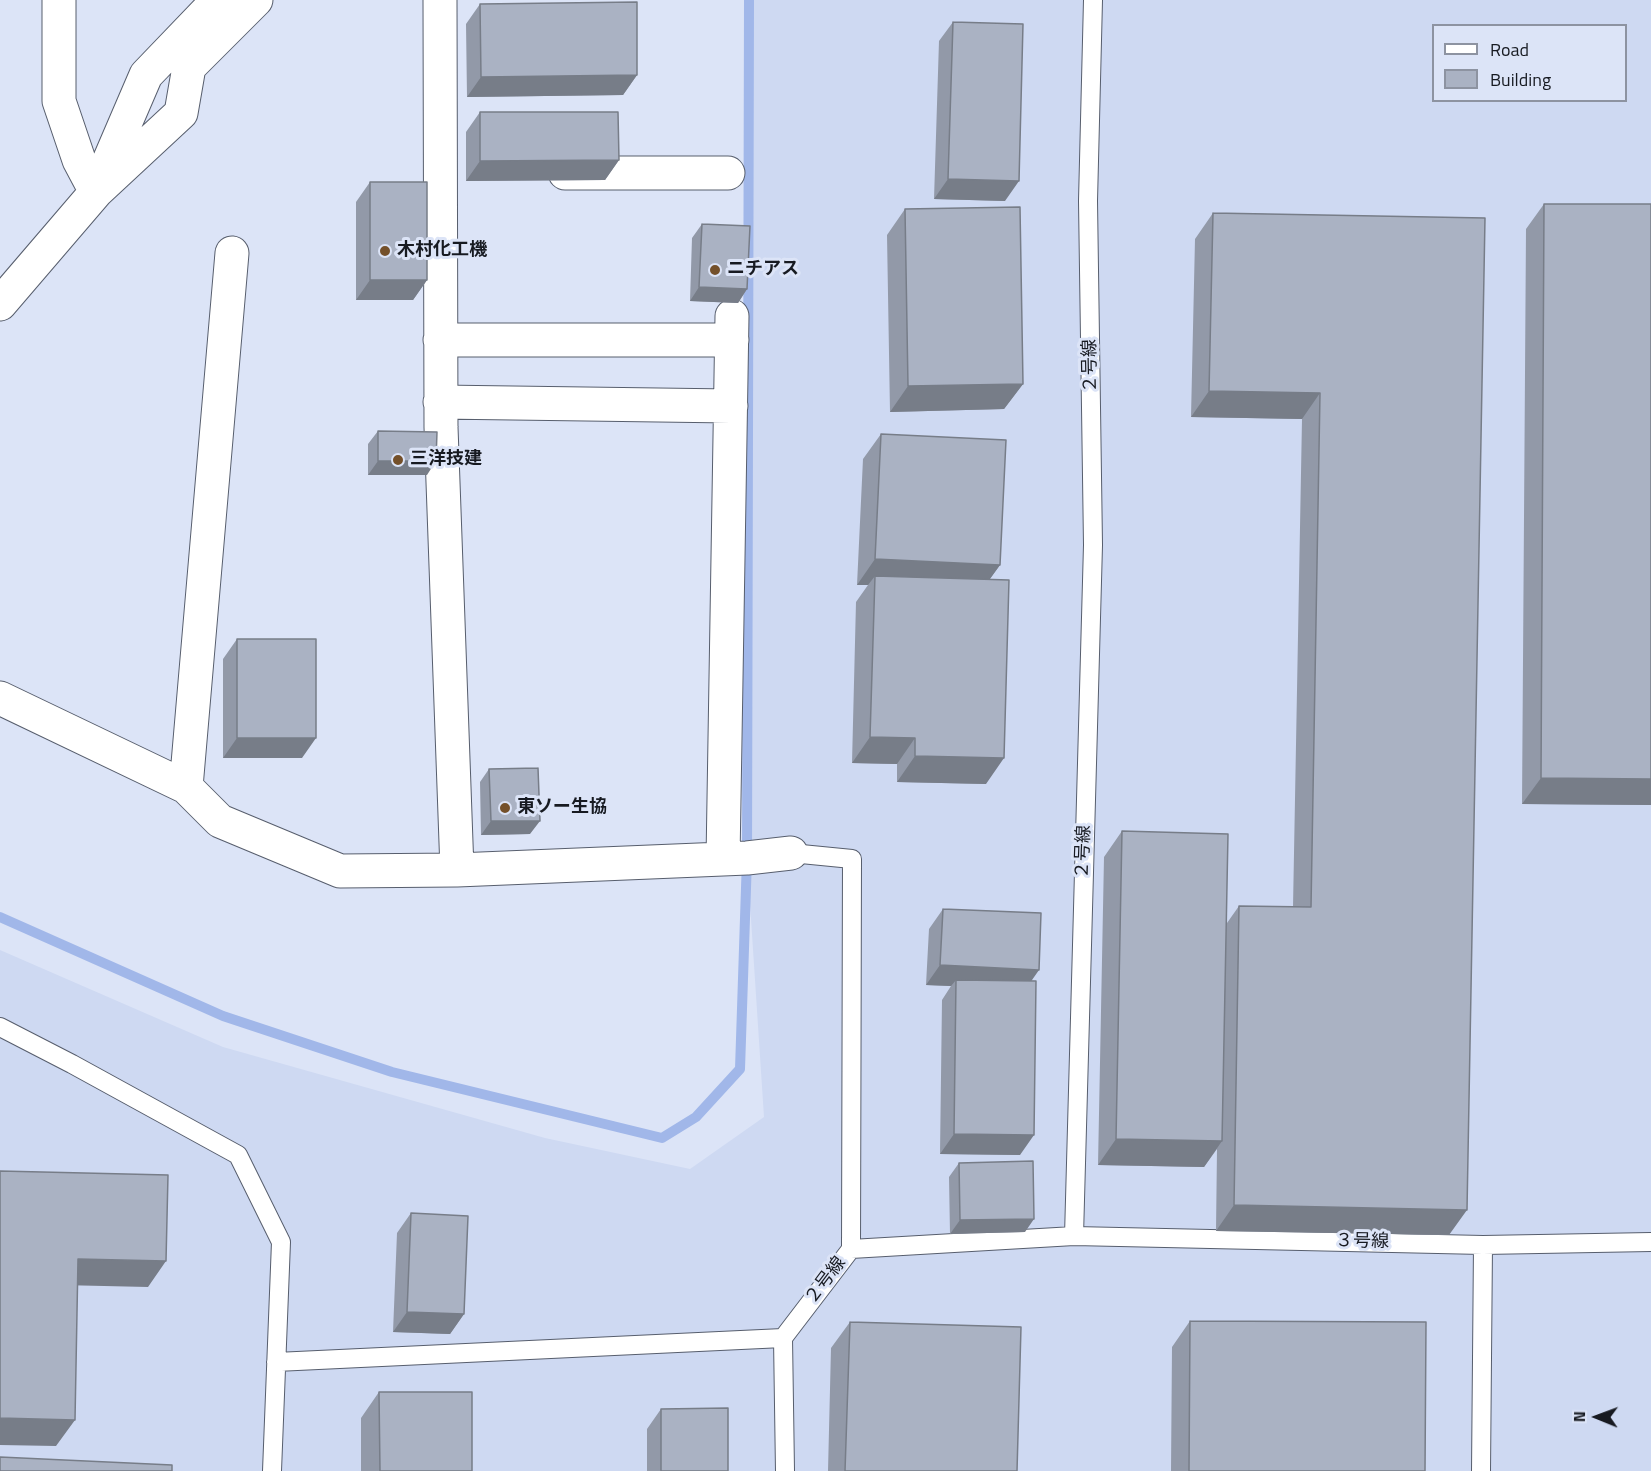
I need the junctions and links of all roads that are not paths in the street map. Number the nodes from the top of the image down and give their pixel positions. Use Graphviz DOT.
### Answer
graph roads {
  1 [pos="59,0"];
  2 [pos="218,0"];
  3 [pos="256,0"];
  4 [pos="440,0"];
  5 [pos="1093,0"];
  6 [pos="537,173"];
  7 [pos="728,173"];
  8 [pos="96,192"];
  9 [pos="232,253"];
  10 [pos="0,304"];
  11 [pos="440,340"];
  12 [pos="440,402"];
  13 [pos="730,406"];
  14 [pos="0,698"];
  15 [pos="186,787"];
  16 [pos="791,854"];
  17 [pos="723,859"];
  18 [pos="457,870"];
  19 [pos="0,1027"];
  20 [pos="1074,1236"];
  21 [pos="1651,1242"];
  22 [pos="1483,1245"];
  23 [pos="851,1249"];
  24 [pos="783,1338"];
  25 [pos="276,1362"];
  26 [pos="272,1471"];
  27 [pos="785,1471"];
  28 [pos="1480,1471"];
  1 -- 8 [label="street"];
  2 -- 8 [label="street"];
  3 -- 8 [label="street"];
  4 -- 11 [label="street"];
  5 -- 20 [label="lane, ２号線"];
  6 -- 7 [label="street"];
  8 -- 10 [label="street"];
  9 -- 15 [label="street"];
  11 -- 12 [label="street"];
  11 -- 13 [label="street"];
  12 -- 13 [label="street"];
  12 -- 18 [label="street"];
  13 -- 17 [label="street"];
  14 -- 15 [label="street"];
  15 -- 18 [label="street"];
  16 -- 17 [label="street"];
  16 -- 23 [label="lane"];
  17 -- 18 [label="street"];
  19 -- 25 [label="lane"];
  20 -- 22 [label="lane, ３号線"];
  20 -- 23 [label="lane, ２号線"];
  21 -- 22 [label="lane, ３号線"];
  22 -- 28 [label="lane"];
  23 -- 24 [label="lane, ２号線"];
  24 -- 25 [label="lane"];
  24 -- 27 [label="lane"];
  25 -- 26 [label="lane"];
}
